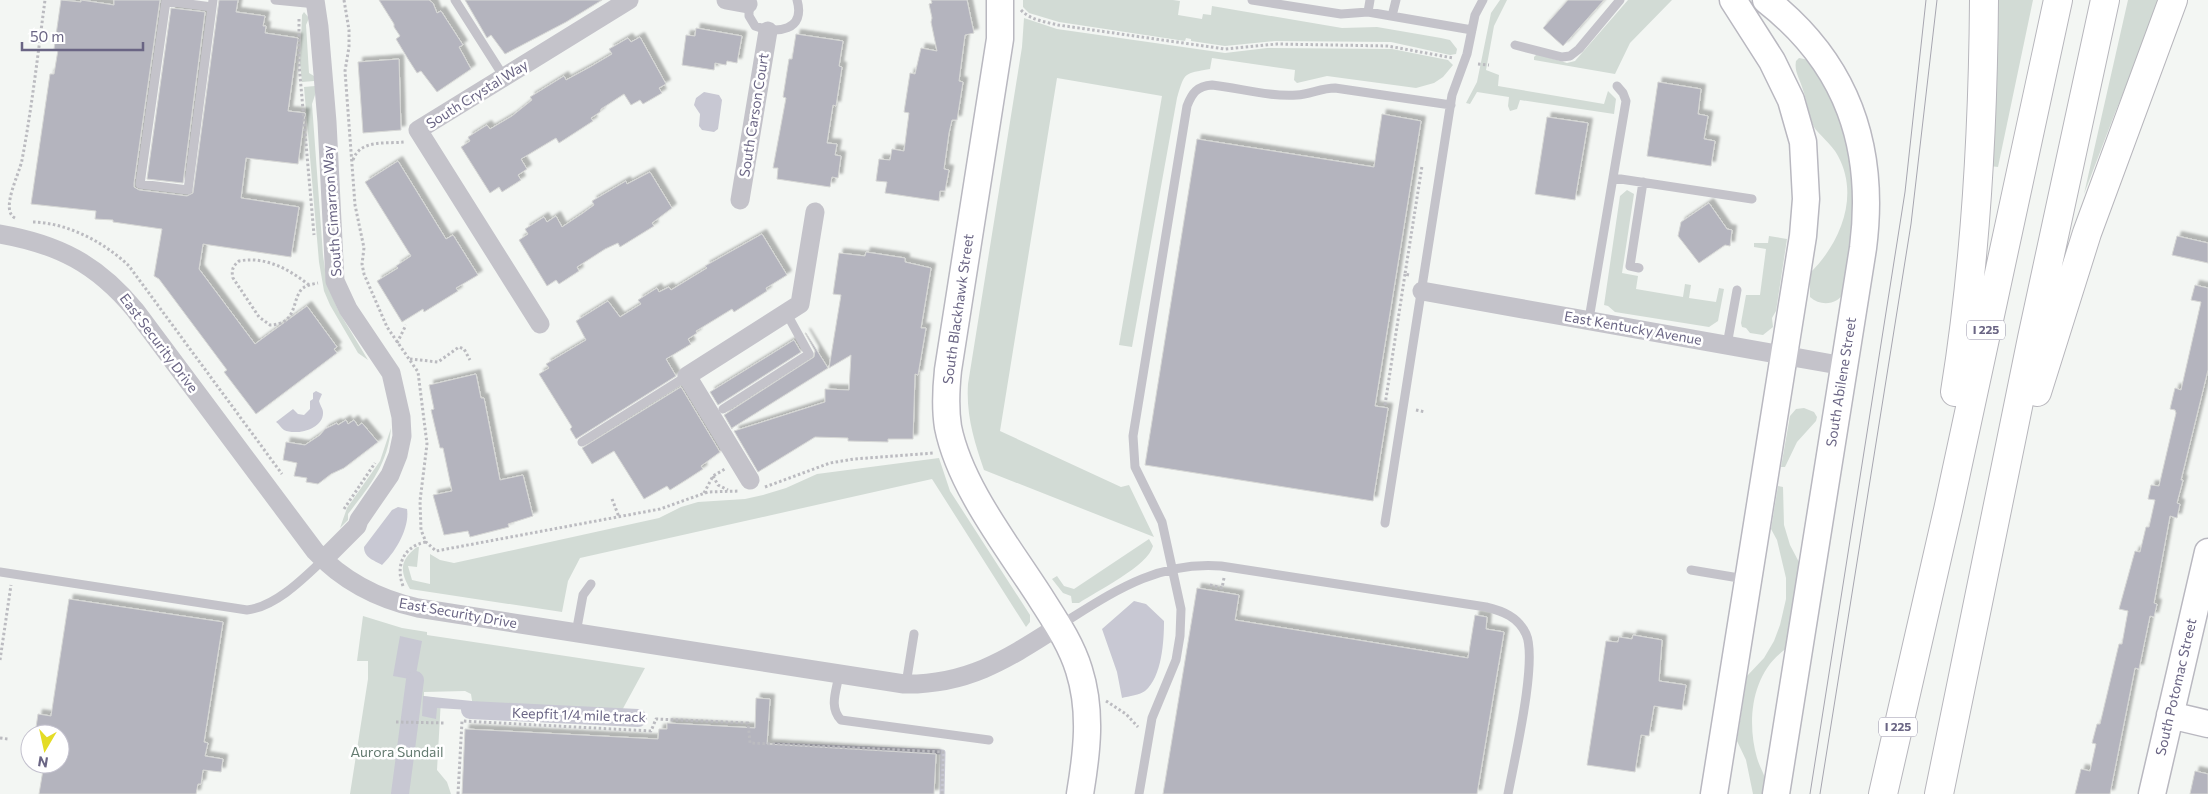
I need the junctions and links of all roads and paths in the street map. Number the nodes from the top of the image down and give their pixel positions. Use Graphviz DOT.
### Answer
graph roads {
  1 [pos="44,0"];
  2 [pos="275,0"];
  3 [pos="344,0"];
  4 [pos="455,0"];
  5 [pos="629,0"];
  6 [pos="726,0"];
  7 [pos="797,0"];
  8 [pos="1252,0"];
  9 [pos="1370,0"];
  10 [pos="1396,0"];
  11 [pos="1483,0"];
  12 [pos="1620,0"];
  13 [pos="1733,0"];
  14 [pos="1766,0"];
  15 [pos="1984,0"];
  16 [pos="2058,0"];
  17 [pos="2105,0"];
  18 [pos="2173,0"];
  19 [pos="296,2"];
  20 [pos="315,2"];
  21 [pos="749,2"];
  22 [pos="213,3"];
  23 [pos="1010,5"];
  24 [pos="1368,12"];
  25 [pos="1392,16"];
  26 [pos="1472,30"];
  27 [pos="768,31"];
  28 [pos="1514,45"];
  29 [pos="1453,58"];
  30 [pos="1478,64"];
  31 [pos="1489,65"];
  32 [pos="504,77"];
  33 [pos="1618,86"];
  34 [pos="1451,105"];
  35 [pos="404,142"];
  36 [pos="352,162"];
  37 [pos="1422,166"];
  38 [pos="1614,178"];
  39 [pos="1643,182"];
  40 [pos="1752,199"];
  41 [pos="740,200"];
  42 [pos="815,212"];
  43 [pos="19,220"];
  44 [pos="27,222"];
  45 [pos="0,234"];
  46 [pos="314,242"];
  47 [pos="1639,268"];
  48 [pos="318,274"];
  49 [pos="320,283"];
  50 [pos="309,285"];
  51 [pos="1737,290"];
  52 [pos="322,291"];
  53 [pos="1422,291"];
  54 [pos="787,314"];
  55 [pos="1590,319"];
  56 [pos="540,324"];
  57 [pos="406,325"];
  58 [pos="397,343"];
  59 [pos="1727,345"];
  60 [pos="1784,355"];
  61 [pos="409,358"];
  62 [pos="470,360"];
  63 [pos="1844,366"];
  64 [pos="687,376"];
  65 [pos="1385,405"];
  66 [pos="723,409"];
  67 [pos="1416,410"];
  68 [pos="1425,412"];
  69 [pos="582,442"];
  70 [pos="939,453"];
  71 [pos="380,456"];
  72 [pos="739,462"];
  73 [pos="282,475"];
  74 [pos="713,476"];
  75 [pos="749,487"];
  76 [pos="730,491"];
  77 [pos="704,494"];
  78 [pos="612,499"];
  79 [pos="342,514"];
  80 [pos="619,517"];
  81 [pos="1385,523"];
  82 [pos="426,542"];
  83 [pos="2208,552"];
  84 [pos="323,560"];
  85 [pos="1985,568"];
  86 [pos="1172,569"];
  87 [pos="1691,570"];
  88 [pos="0,572"];
  89 [pos="1225,575"];
  90 [pos="1748,580"];
  91 [pos="591,584"];
  92 [pos="12,585"];
  93 [pos="1210,585"];
  94 [pos="404,590"];
  95 [pos="1059,626"];
  96 [pos="576,633"];
  97 [pos="914,634"];
  98 [pos="0,660"];
  99 [pos="1913,660"];
  100 [pos="839,675"];
  101 [pos="906,684"];
  102 [pos="1106,701"];
  103 [pos="2170,715"];
  104 [pos="396,722"];
  105 [pos="445,723"];
  106 [pos="2208,724"];
  107 [pos="1142,734"];
  108 [pos="0,738"];
  109 [pos="8,739"];
  110 [pos="989,740"];
  111 [pos="458,794"];
  112 [pos="942,794"];
  113 [pos="1080,794"];
  114 [pos="1139,794"];
  115 [pos="1508,794"];
  116 [pos="1714,794"];
  117 [pos="1776,794"];
  118 [pos="1883,794"];
  119 [pos="1939,794"];
  120 [pos="2152,794"];
  1 -- 43 [label="path"];
  2 -- 19 [label="lane"];
  3 -- 36 [label="path"];
  4 -- 32 [label="lane"];
  5 -- 32 [label="street, South Crystal Way"];
  6 -- 21 [label="street"];
  7 -- 27 [label="lane"];
  8 -- 24 [label="lane"];
  9 -- 24 [label="lane"];
  10 -- 25 [label="lane"];
  11 -- 26 [label="lane"];
  12 -- 28 [label="lane"];
  13 -- 60 [label="main road"];
  14 -- 63 [label="main road, South Abilene Street"];
  15 -- 99 [label="highway"];
  16 -- 99 [label="highway, I 225"];
  17 -- 85 [label="highway"];
  18 -- 85 [label="highway"];
  19 -- 20 [label="lane"];
  19 -- 46 [label="path"];
  20 -- 84 [label="street, South Cimarron Way"];
  21 -- 27 [label="lane"];
  22 -- 22 [label="lane"];
  23 -- 29 [label="path"];
  23 -- 95 [label="main road, South Blackhawk Street"];
  24 -- 25 [label="lane"];
  25 -- 26 [label="lane"];
  26 -- 34 [label="lane"];
  27 -- 41 [label="street, South Carson Court"];
  30 -- 31 [label="path"];
  32 -- 56 [label="street, South Crystal Way"];
  33 -- 38 [label="lane"];
  34 -- 53 [label="lane"];
  34 -- 86 [label="lane"];
  35 -- 36 [label="path"];
  36 -- 58 [label="path"];
  37 -- 65 [label="path"];
  38 -- 39 [label="lane"];
  38 -- 55 [label="lane"];
  39 -- 40 [label="lane"];
  39 -- 47 [label="lane"];
  42 -- 54 [label="street"];
  44 -- 73 [label="path"];
  45 -- 84 [label="street, East Security Drive"];
  48 -- 49 [label="path"];
  49 -- 50 [label="path"];
  49 -- 52 [label="path"];
  50 -- 50 [label="path"];
  51 -- 59 [label="lane"];
  53 -- 55 [label="street, East Kentucky Avenue"];
  53 -- 81 [label="lane"];
  54 -- 64 [label="street"];
  54 -- 66 [label="lane"];
  55 -- 59 [label="street, East Kentucky Avenue"];
  57 -- 58 [label="path"];
  58 -- 61 [label="path"];
  59 -- 60 [label="street, East Kentucky Avenue"];
  60 -- 63 [label="street, East Kentucky Avenue"];
  60 -- 90 [label="main road"];
  61 -- 62 [label="path"];
  61 -- 82 [label="path"];
  63 -- 117 [label="main road, South Abilene Street"];
  64 -- 69 [label="lane"];
  64 -- 72 [label="street"];
  67 -- 68 [label="path"];
  70 -- 75 [label="path"];
  71 -- 79 [label="path"];
  72 -- 74 [label="path"];
  72 -- 75 [label="street"];
  74 -- 76 [label="path"];
  74 -- 77 [label="path"];
  75 -- 76 [label="path"];
  76 -- 77 [label="path"];
  77 -- 80 [label="path"];
  78 -- 80 [label="path"];
  80 -- 82 [label="path"];
  82 -- 94 [label="path"];
  83 -- 103 [label="main road, South Potomac Street"];
  84 -- 88 [label="lane"];
  84 -- 96 [label="street, East Security Drive"];
  85 -- 119 [label="highway"];
  86 -- 95 [label="lane"];
  86 -- 114 [label="lane"];
  86 -- 115 [label="lane"];
  87 -- 90 [label="lane"];
  89 -- 93 [label="path"];
  90 -- 116 [label="main road"];
  91 -- 96 [label="lane"];
  92 -- 98 [label="path"];
  95 -- 101 [label="street, East Security Drive"];
  95 -- 113 [label="main road, South Blackhawk Street"];
  96 -- 100 [label="street, East Security Drive"];
  97 -- 101 [label="lane"];
  99 -- 118 [label="highway, I 225"];
  100 -- 101 [label="street, East Security Drive"];
  100 -- 110 [label="lane"];
  102 -- 107 [label="path"];
  103 -- 106 [label="main road"];
  103 -- 120 [label="main road, South Potomac Street"];
  104 -- 105 [label="path"];
  108 -- 109 [label="path"];
  111 -- 112 [label="path, Keepfit 1/4 mile track"];
}
